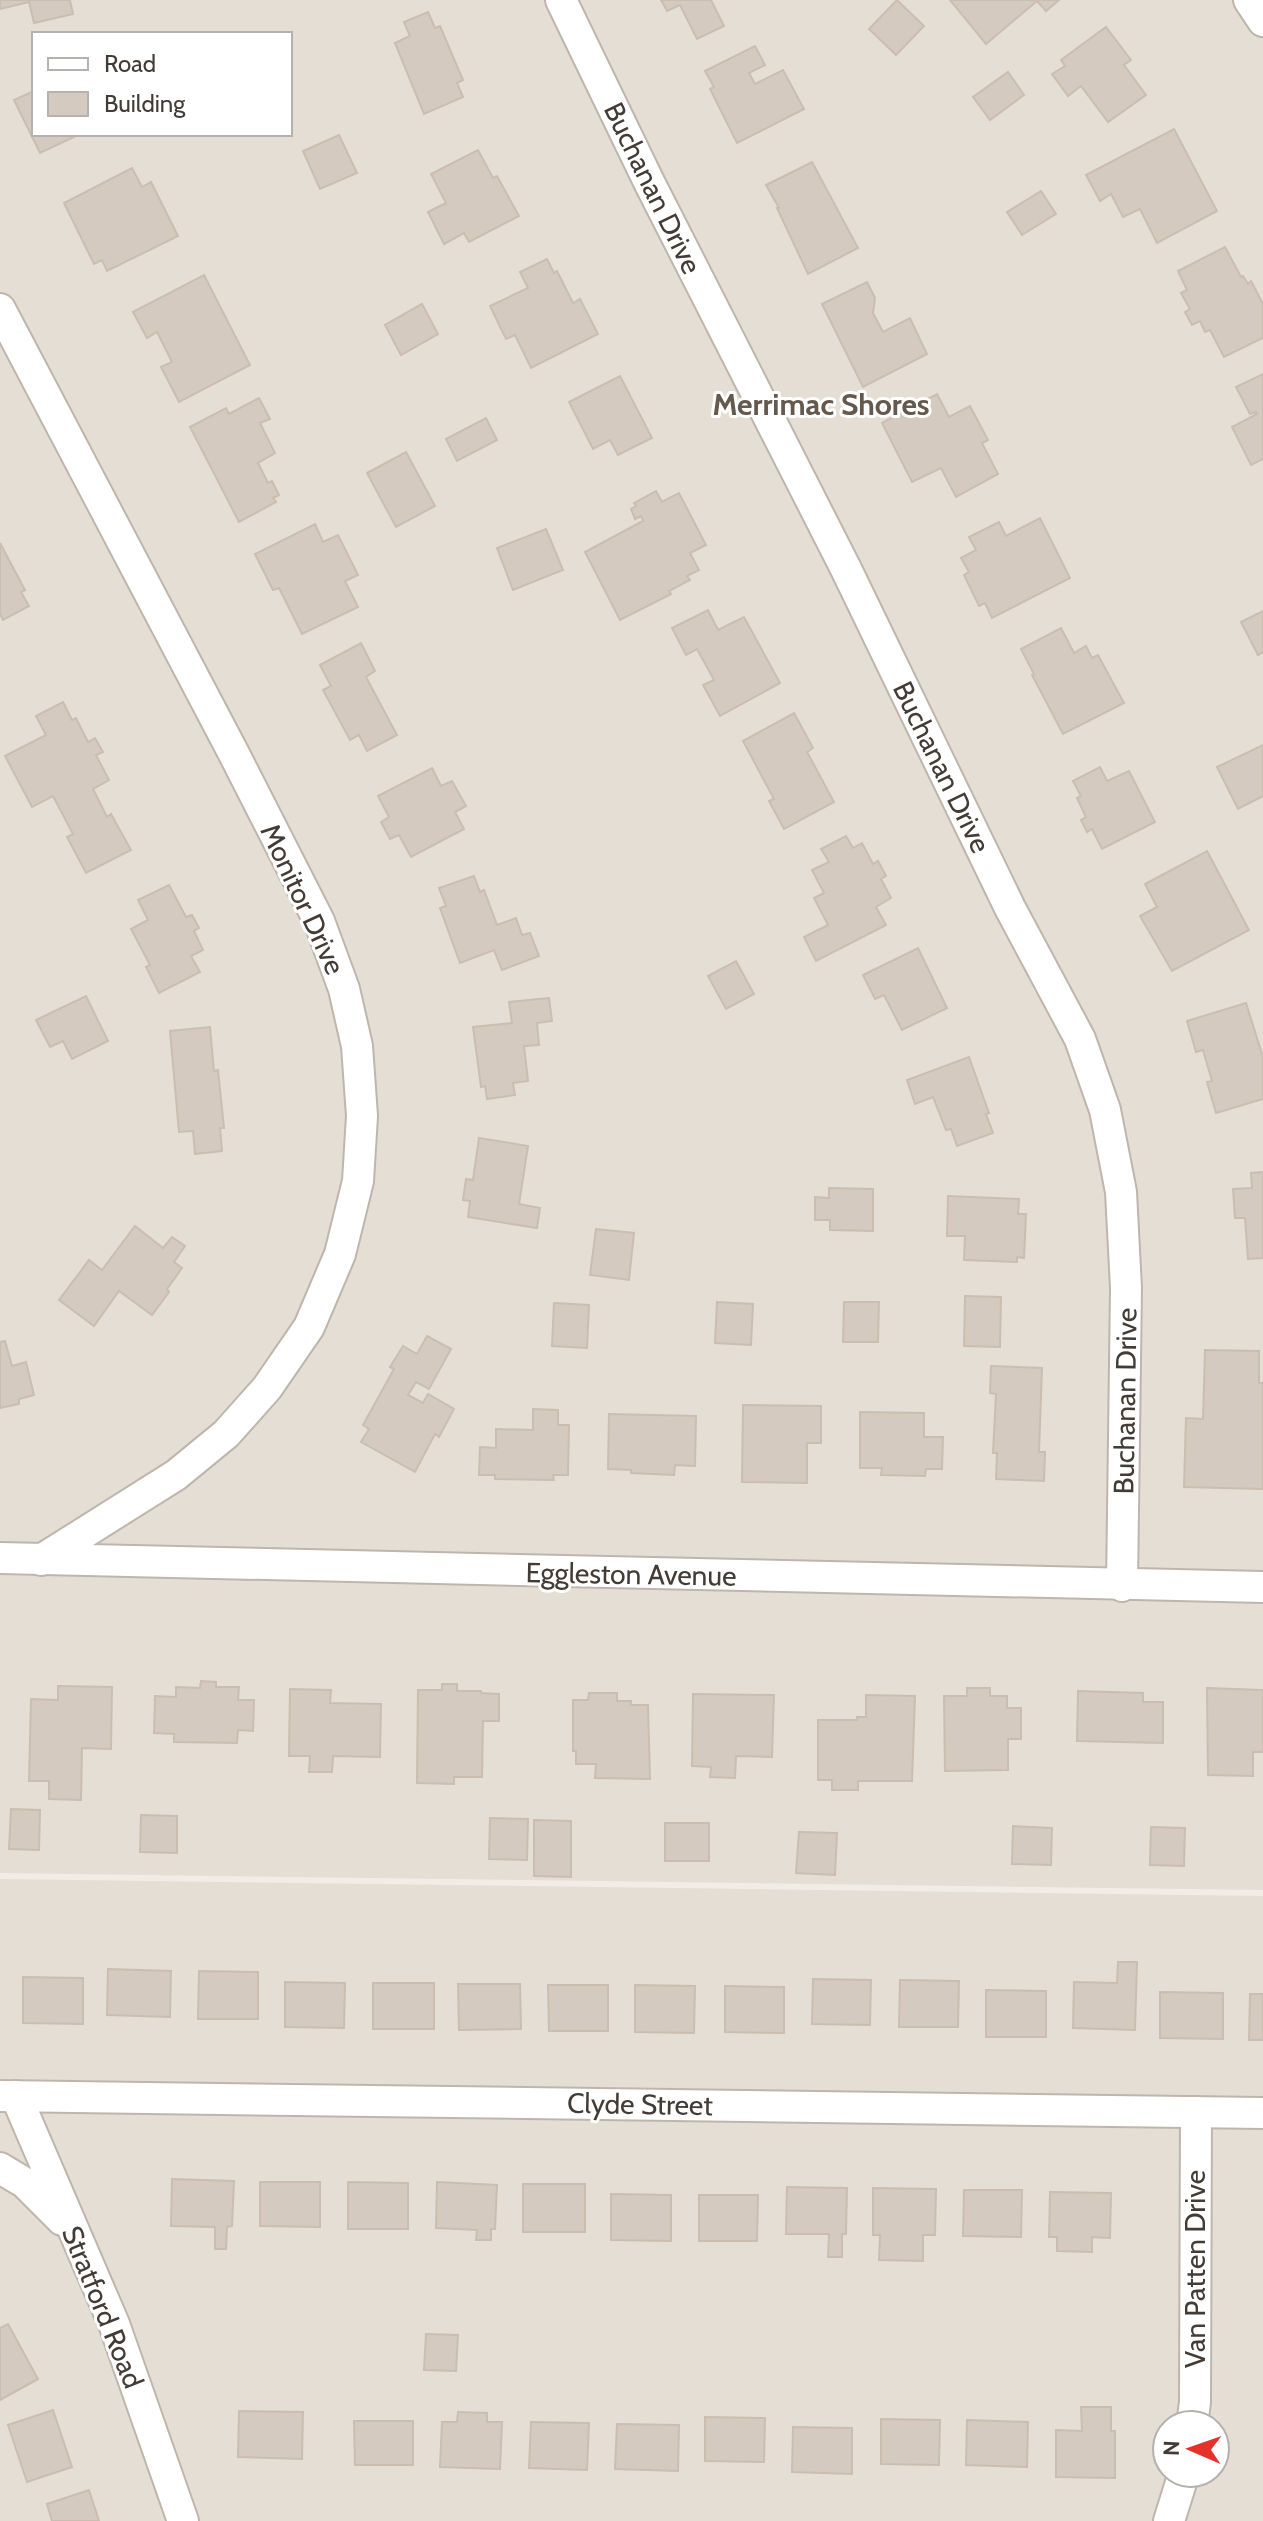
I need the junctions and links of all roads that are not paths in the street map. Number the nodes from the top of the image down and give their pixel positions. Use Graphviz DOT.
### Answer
graph roads {
  1 [pos="561,0"];
  2 [pos="1249,0"];
  3 [pos="1263,21"];
  4 [pos="0,309"];
  5 [pos="0,1558"];
  6 [pos="41,1560"];
  7 [pos="1122,1586"];
  8 [pos="1263,1587"];
  9 [pos="8,2096"];
  10 [pos="1196,2112"];
  11 [pos="1263,2113"];
  12 [pos="0,2168"];
  13 [pos="72,2230"];
  14 [pos="1194,2409"];
  15 [pos="1179,2489"];
  16 [pos="183,2521"];
  17 [pos="1169,2521"];
  1 -- 7 [label="street, Buchanan Drive"];
  2 -- 3 [label="street"];
  4 -- 6 [label="street, Monitor Drive"];
  5 -- 6 [label="street, Eggleston Avenue"];
  6 -- 7 [label="street, Eggleston Avenue"];
  7 -- 8 [label="street, Eggleston Avenue"];
  9 -- 10 [label="street, Clyde Street"];
  9 -- 13 [label="street, Stratford Road"];
  10 -- 11 [label="street, Clyde Street"];
  10 -- 14 [label="street, Van Patten Drive"];
  12 -- 13 [label="street"];
  13 -- 16 [label="street, Stratford Road"];
  15 -- 17 [label="street"];
}
